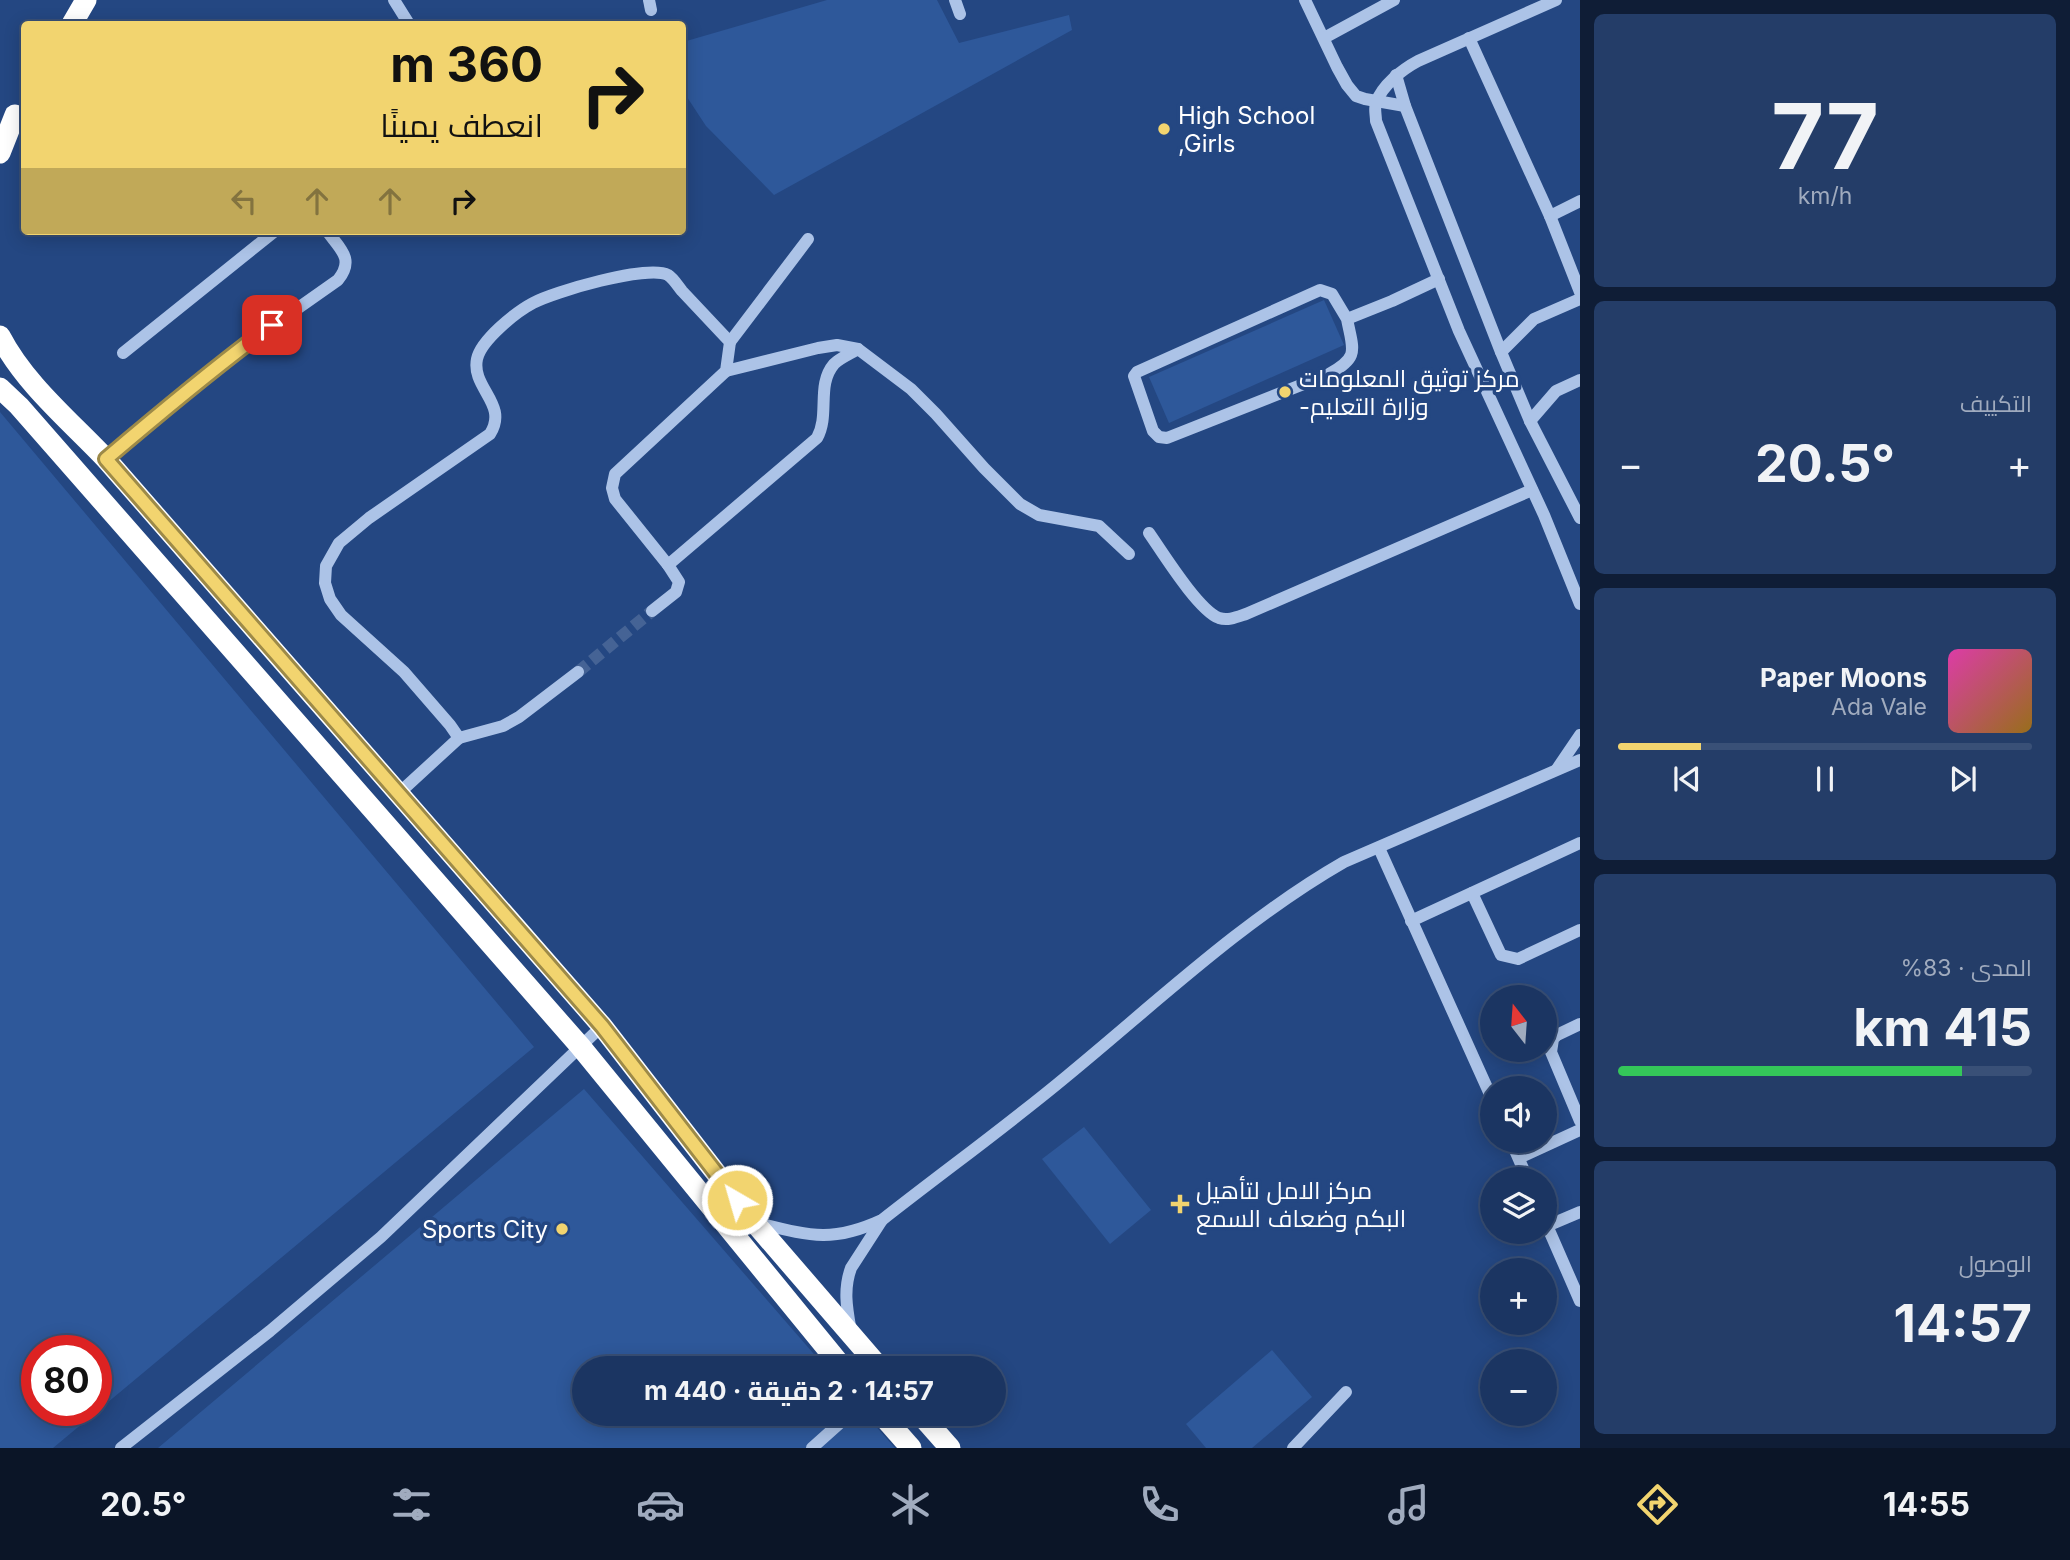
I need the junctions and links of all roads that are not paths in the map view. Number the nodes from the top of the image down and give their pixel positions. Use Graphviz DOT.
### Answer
graph roads {
  1 [pos="86,0"];
  2 [pos="394,0"];
  3 [pos="956,0"];
  4 [pos="1305,0"];
  5 [pos="1394,0"];
  6 [pos="1556,0"];
  7 [pos="960,14"];
  8 [pos="74,21"];
  9 [pos="407,21"];
  10 [pos="1324,38"];
  11 [pos="1469,38"];
  12 [pos="1396,75"];
  13 [pos="1376,102"];
  14 [pos="1405,106"];
  15 [pos="13,115"];
  16 [pos="0,153"];
  17 [pos="1580,201"];
  18 [pos="1550,216"];
  19 [pos="270,235"];
  20 [pos="330,235"];
  21 [pos="808,239"];
  22 [pos="1439,279"];
  23 [pos="1580,292"];
  24 [pos="1580,299"];
  25 [pos="1348,319"];
  26 [pos="0,336"];
  27 [pos="730,342"];
  28 [pos="858,349"];
  29 [pos="1501,352"];
  30 [pos="122,354"];
  31 [pos="726,371"];
  32 [pos="1580,380"];
  33 [pos="0,388"];
  34 [pos="1530,421"];
  35 [pos="106,459"];
  36 [pos="1532,490"];
  37 [pos="1580,518"];
  38 [pos="1149,533"];
  39 [pos="1129,554"];
  40 [pos="668,565"];
  41 [pos="1580,604"];
  42 [pos="652,611"];
  43 [pos="578,671"];
  44 [pos="1580,735"];
  45 [pos="459,738"];
  46 [pos="1580,760"];
  47 [pos="1557,769"];
  48 [pos="398,794"];
  49 [pos="1580,843"];
  50 [pos="1379,848"];
  51 [pos="1472,893"];
  52 [pos="1411,921"];
  53 [pos="1580,930"];
  54 [pos="1580,1024"];
  55 [pos="602,1026"];
  56 [pos="580,1046"];
  57 [pos="1482,1076"];
  58 [pos="1580,1121"];
  59 [pos="1580,1130"];
  60 [pos="1517,1153"];
  61 [pos="1519,1158"];
  62 [pos="1523,1167"];
  63 [pos="1580,1212"];
  64 [pos="882,1220"];
  65 [pos="1557,1220"];
  66 [pos="754,1222"];
  67 [pos="1555,1244"];
  68 [pos="1580,1301"];
  69 [pos="851,1336"];
  70 [pos="834,1356"];
  71 [pos="869,1356"];
  72 [pos="1346,1392"];
  73 [pos="837,1426"];
  74 [pos="892,1426"];
  75 [pos="931,1426"];
  76 [pos="121,1448"];
  77 [pos="812,1448"];
  78 [pos="911,1448"];
  79 [pos="950,1448"];
  80 [pos="1293,1448"];
  1 -- 8 [label="highway"];
  2 -- 9 [label="street"];
  3 -- 7 [label="street"];
  4 -- 10 [label="street"];
  5 -- 10 [label="street"];
  6 -- 11 [label="street"];
  10 -- 13 [label="street"];
  11 -- 12 [label="street"];
  11 -- 18 [label="street"];
  12 -- 13 [label="street"];
  12 -- 14 [label="street"];
  13 -- 14 [label="street"];
  13 -- 22 [label="street"];
  14 -- 29 [label="street"];
  15 -- 16 [label="highway"];
  17 -- 18 [label="street"];
  18 -- 23 [label="street"];
  19 -- 30 [label="street"];
  20 -- 35 [label="street"];
  21 -- 27 [label="street"];
  22 -- 25 [label="street"];
  22 -- 36 [label="street"];
  24 -- 29 [label="street"];
  25 -- 25 [label="street"];
  26 -- 35 [label="highway"];
  27 -- 31 [label="street"];
  27 -- 45 [label="street"];
  28 -- 31 [label="street"];
  28 -- 39 [label="street"];
  28 -- 40 [label="street"];
  29 -- 34 [label="street"];
  31 -- 40 [label="street"];
  32 -- 34 [label="street"];
  33 -- 56 [label="highway"];
  34 -- 37 [label="street"];
  35 -- 48 [label="highway"];
  36 -- 38 [label="street"];
  36 -- 41 [label="street"];
  40 -- 42 [label="street"];
  43 -- 45 [label="street"];
  44 -- 47 [label="street"];
  45 -- 48 [label="street"];
  46 -- 47 [label="street"];
  47 -- 50 [label="street"];
  48 -- 55 [label="highway"];
  49 -- 51 [label="street"];
  50 -- 52 [label="street"];
  50 -- 64 [label="street"];
  51 -- 52 [label="street"];
  51 -- 53 [label="street"];
  52 -- 57 [label="street"];
  54 -- 58 [label="street"];
  55 -- 56 [label="street"];
  55 -- 66 [label="highway"];
  56 -- 70 [label="highway"];
  56 -- 76 [label="street"];
  59 -- 61 [label="street"];
  60 -- 61 [label="street"];
  61 -- 62 [label="street"];
  63 -- 65 [label="street"];
  64 -- 66 [label="street"];
  64 -- 69 [label="street"];
  66 -- 69 [label="highway"];
  67 -- 68 [label="street"];
  69 -- 71 [label="highway"];
  72 -- 80 [label="street"];
  73 -- 77 [label="street"];
  74 -- 78 [label="highway"];
  75 -- 79 [label="highway"];
}
